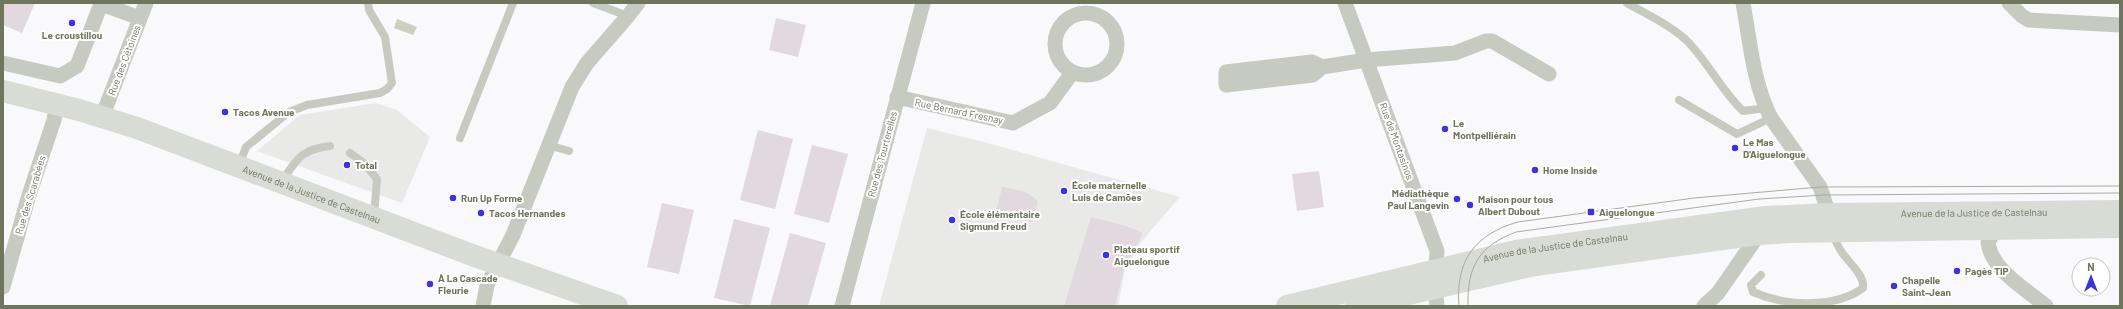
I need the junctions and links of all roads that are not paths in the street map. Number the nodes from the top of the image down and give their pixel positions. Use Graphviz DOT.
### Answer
graph roads {
  1 [pos="146,3"];
  2 [pos="368,3"];
  3 [pos="513,3"];
  4 [pos="593,3"];
  5 [pos="638,3"];
  6 [pos="924,3"];
  7 [pos="1345,3"];
  8 [pos="1626,3"];
  9 [pos="1743,3"];
  10 [pos="2009,3"];
  11 [pos="628,16"];
  12 [pos="140,18"];
  13 [pos="2120,25"];
  14 [pos="1366,60"];
  15 [pos="3,63"];
  16 [pos="1322,66"];
  17 [pos="1072,73"];
  18 [pos="1550,74"];
  19 [pos="3,91"];
  20 [pos="897,97"];
  21 [pos="1679,100"];
  22 [pos="57,104"];
  23 [pos="1768,113"];
  24 [pos="102,117"];
  25 [pos="460,138"];
  26 [pos="548,145"];
  27 [pos="330,146"];
  28 [pos="569,151"];
  29 [pos="350,153"];
  30 [pos="239,165"];
  31 [pos="282,181"];
  32 [pos="2120,211"];
  33 [pos="374,217"];
  34 [pos="1830,222"];
  35 [pos="2120,227"];
  36 [pos="1997,228"];
  37 [pos="1759,234"];
  38 [pos="497,263"];
  39 [pos="1761,275"];
  40 [pos="3,287"];
  41 [pos="1437,288"];
  42 [pos="483,306"];
  43 [pos="617,306"];
  44 [pos="842,306"];
  45 [pos="1287,306"];
  46 [pos="1356,306"];
  47 [pos="1704,306"];
  48 [pos="2046,306"];
  1 -- 12 [label="street, Rue des Cétoines"];
  2 -- 30 [label="lane"];
  3 -- 25 [label="lane"];
  4 -- 11 [label="lane"];
  5 -- 11 [label="street"];
  6 -- 20 [label="street, Rue des Tourterelles"];
  7 -- 14 [label="street, Rue de Montasinos"];
  8 -- 23 [label="lane"];
  9 -- 23 [label="street"];
  10 -- 13 [label="street"];
  11 -- 26 [label="street"];
  12 -- 15 [label="street"];
  12 -- 24 [label="street, Rue des Cétoines"];
  14 -- 16 [label="street"];
  14 -- 18 [label="street"];
  14 -- 41 [label="street, Rue de Montasinos"];
  16 -- 16 [label="street"];
  17 -- 17 [label="street"];
  17 -- 20 [label="street, Rue Bernard Fresnay"];
  19 -- 22 [label="main road, Avenue de la Justice de Castelnau"];
  20 -- 44 [label="street, Rue des Tourterelles"];
  21 -- 23 [label="lane"];
  22 -- 24 [label="main road, Avenue de la Justice de Castelnau"];
  22 -- 40 [label="street, Rue des Scarabées"];
  23 -- 34 [label="street"];
  24 -- 30 [label="main road, Avenue de la Justice de Castelnau"];
  26 -- 28 [label="lane"];
  26 -- 38 [label="street"];
  27 -- 31 [label="lane"];
  29 -- 33 [label="lane"];
  30 -- 31 [label="main road, Avenue de la Justice de Castelnau"];
  31 -- 33 [label="main road, Avenue de la Justice de Castelnau"];
  32 -- 34 [label="main road, Avenue de la Justice de Castelnau"];
  33 -- 38 [label="main road, Avenue de la Justice de Castelnau"];
  34 -- 36 [label="main road, Avenue de la Justice de Castelnau"];
  34 -- 37 [label="main road, Avenue de la Justice de Castelnau"];
  34 -- 39 [label="lane"];
  34 -- 41 [label="main road, Avenue de la Justice de Castelnau"];
  35 -- 36 [label="main road, Avenue de la Justice de Castelnau"];
  36 -- 48 [label="street"];
  37 -- 41 [label="main road, Avenue de la Justice de Castelnau"];
  37 -- 47 [label="street"];
  38 -- 42 [label="street"];
  38 -- 43 [label="main road, Avenue de la Justice de Castelnau"];
  41 -- 45 [label="main road, Avenue de la Justice de Castelnau"];
  41 -- 46 [label="main road, Avenue de la Justice de Castelnau"];
}
